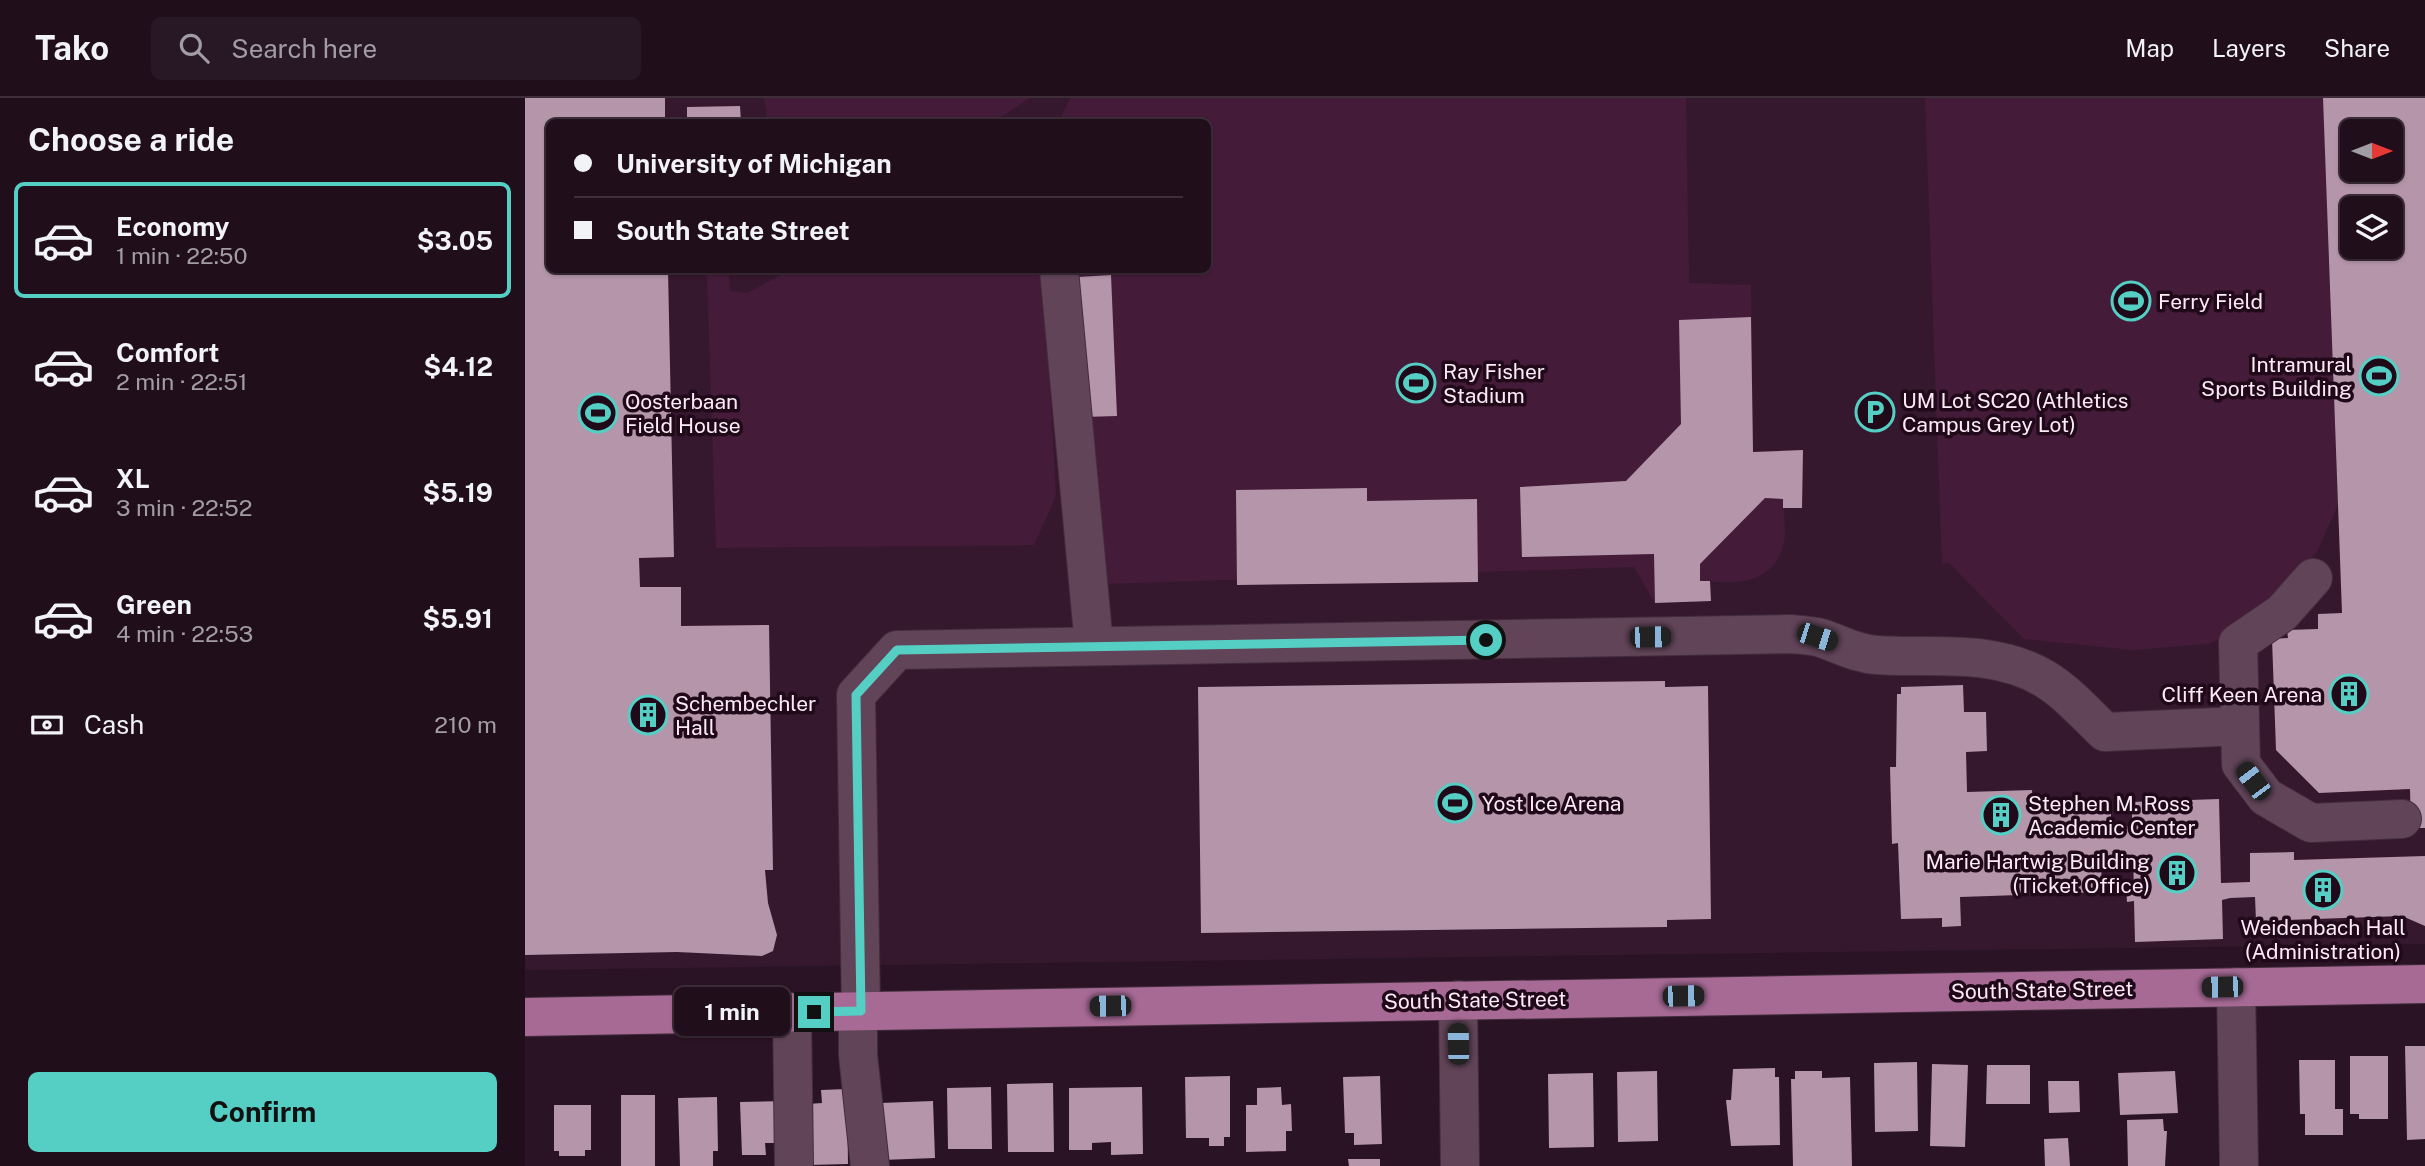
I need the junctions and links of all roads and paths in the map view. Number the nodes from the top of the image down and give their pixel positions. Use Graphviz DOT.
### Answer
graph roads {
  1 [pos="1059,273"];
  2 [pos="2313,578"];
  3 [pos="1094,645"];
  4 [pos="2240,726"];
  5 [pos="2402,819"];
  6 [pos="2425,984"];
  7 [pos="2236,987"];
  8 [pos="1458,1000"];
  9 [pos="860,1011"];
  10 [pos="792,1012"];
  11 [pos="525,1017"];
  12 [pos="793,1166"];
  13 [pos="870,1166"];
  14 [pos="1460,1166"];
  15 [pos="2239,1166"];
  1 -- 3 [label="street"];
  2 -- 4 [label="street"];
  3 -- 4 [label="street"];
  3 -- 9 [label="street"];
  4 -- 5 [label="street"];
  6 -- 7 [label="main road, South State Street"];
  7 -- 8 [label="main road, South State Street"];
  7 -- 15 [label="street"];
  8 -- 9 [label="main road, South State Street"];
  8 -- 14 [label="street"];
  9 -- 10 [label="main road, South State Street"];
  9 -- 13 [label="street"];
  10 -- 11 [label="main road, South State Street"];
  10 -- 12 [label="street"];
}
